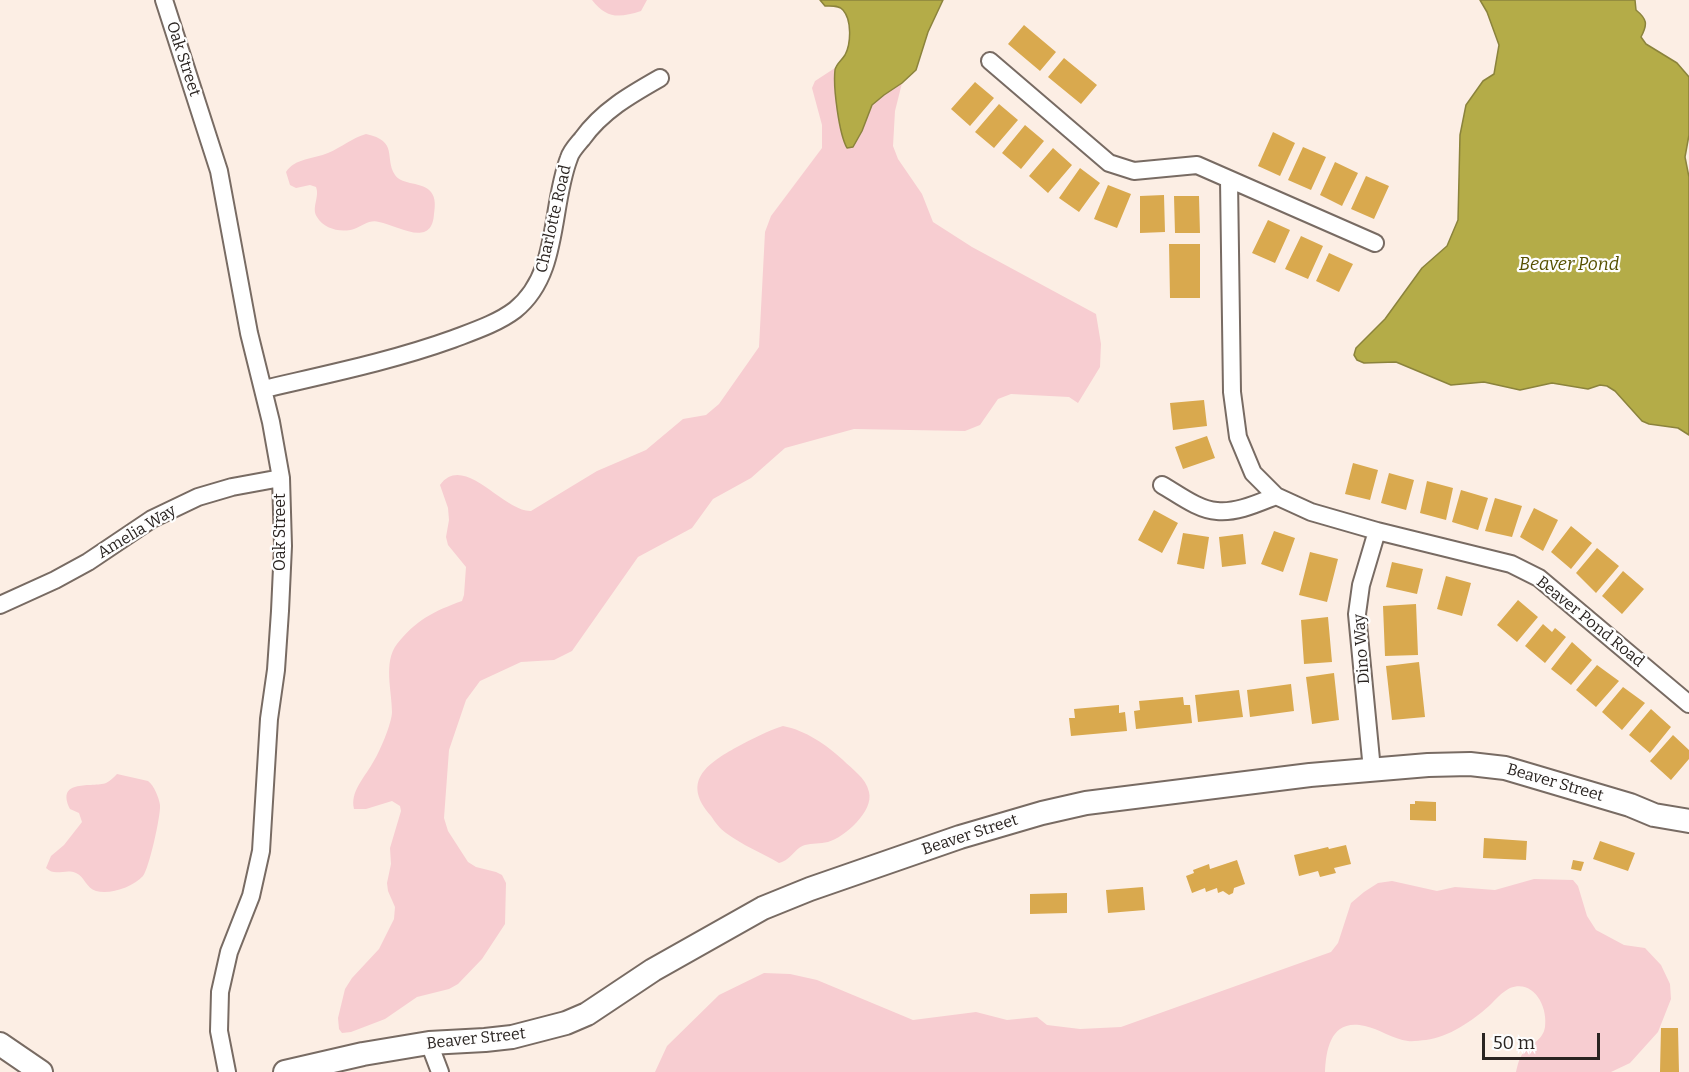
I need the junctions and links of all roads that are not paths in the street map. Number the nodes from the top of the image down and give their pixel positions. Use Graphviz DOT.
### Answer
graph roads {
  1 [pos="164,0"];
  2 [pos="990,61"];
  3 [pos="660,78"];
  4 [pos="1229,180"];
  5 [pos="1375,243"];
  6 [pos="264,389"];
  7 [pos="281,478"];
  8 [pos="1162,485"];
  9 [pos="1276,496"];
  10 [pos="1377,531"];
  11 [pos="0,605"];
  12 [pos="1689,704"];
  13 [pos="1372,770"];
  14 [pos="1689,821"];
  15 [pos="429,1043"];
  16 [pos="0,1044"];
  17 [pos="40,1072"];
  18 [pos="227,1072"];
  19 [pos="285,1072"];
  20 [pos="440,1072"];
  1 -- 6 [label="street, Oak Street"];
  2 -- 4 [label="street"];
  3 -- 6 [label="street, Charlotte Road"];
  4 -- 5 [label="street"];
  4 -- 9 [label="street"];
  6 -- 7 [label="street, Oak Street"];
  7 -- 11 [label="street, Amelia Way"];
  7 -- 18 [label="street, Oak Street"];
  8 -- 9 [label="street"];
  9 -- 10 [label="street, Beaver Pond Road"];
  10 -- 12 [label="street, Beaver Pond Road"];
  10 -- 13 [label="street, Dino Way"];
  13 -- 14 [label="street, Beaver Street"];
  13 -- 15 [label="street, Beaver Street"];
  15 -- 19 [label="street, Beaver Street"];
  15 -- 20 [label="street"];
  16 -- 17 [label="street"];
}
